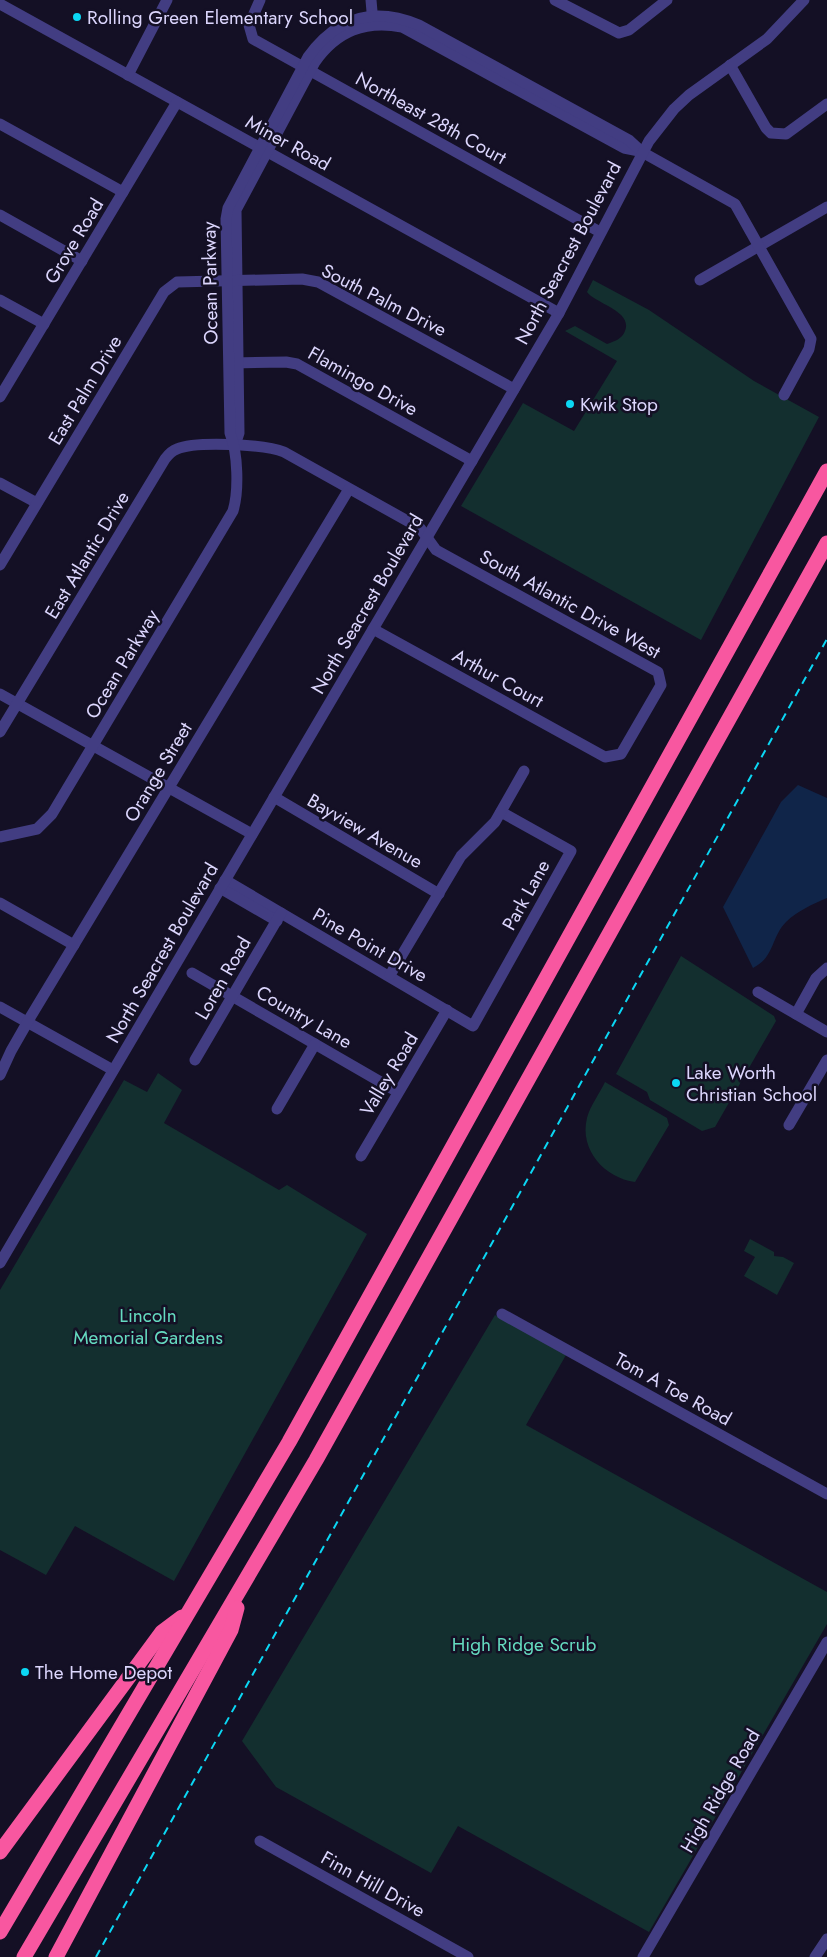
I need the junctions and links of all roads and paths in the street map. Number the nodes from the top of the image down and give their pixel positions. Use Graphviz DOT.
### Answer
graph roads {
  1 [pos="167,0"];
  2 [pos="260,0"];
  3 [pos="370,0"];
  4 [pos="554,0"];
  5 [pos="667,0"];
  6 [pos="804,0"];
  7 [pos="0,4"];
  8 [pos="373,20"];
  9 [pos="730,65"];
  10 [pos="306,69"];
  11 [pos="128,75"];
  12 [pos="177,102"];
  13 [pos="827,104"];
  14 [pos="0,124"];
  15 [pos="265,151"];
  16 [pos="642,152"];
  17 [pos="123,192"];
  18 [pos="827,207"];
  19 [pos="0,215"];
  20 [pos="600,232"];
  21 [pos="759,246"];
  22 [pos="82,261"];
  23 [pos="232,280"];
  24 [pos="700,280"];
  25 [pos="0,300"];
  26 [pos="559,313"];
  27 [pos="44,324"];
  28 [pos="234,363"];
  29 [pos="514,389"];
  30 [pos="1,394"];
  31 [pos="784,395"];
  32 [pos="235,445"];
  33 [pos="472,461"];
  34 [pos="827,471"];
  35 [pos="0,483"];
  36 [pos="349,489"];
  37 [pos="37,503"];
  38 [pos="426,538"];
  39 [pos="827,543"];
  40 [pos="0,565"];
  41 [pos="373,629"];
  42 [pos="0,694"];
  43 [pos="17,704"];
  44 [pos="0,732"];
  45 [pos="93,746"];
  46 [pos="605,757"];
  47 [pos="524,771"];
  48 [pos="169,788"];
  49 [pos="274,797"];
  50 [pos="501,812"];
  51 [pos="252,834"];
  52 [pos="0,837"];
  53 [pos="223,884"];
  54 [pos="439,894"];
  55 [pos="0,903"];
  56 [pos="279,917"];
  57 [pos="74,945"];
  58 [pos="827,968"];
  59 [pos="192,972"];
  60 [pos="390,975"];
  61 [pos="758,992"];
  62 [pos="232,996"];
  63 [pos="0,1007"];
  64 [pos="447,1010"];
  65 [pos="796,1014"];
  66 [pos="27,1023"];
  67 [pos="473,1026"];
  68 [pos="827,1032"];
  69 [pos="315,1044"];
  70 [pos="195,1060"];
  71 [pos="827,1060"];
  72 [pos="113,1070"];
  73 [pos="0,1075"];
  74 [pos="398,1092"];
  75 [pos="278,1108"];
  76 [pos="789,1125"];
  77 [pos="361,1156"];
  78 [pos="0,1263"];
  79 [pos="502,1314"];
  80 [pos="827,1494"];
  81 [pos="241,1592"];
  82 [pos="190,1612"];
  83 [pos="827,1642"];
  84 [pos="260,1841"];
  85 [pos="0,1852"];
  86 [pos="0,1932"];
  87 [pos="827,1938"];
  88 [pos="24,1957"];
  89 [pos="56,1957"];
  90 [pos="468,1957"];
  91 [pos="643,1957"];
  92 [pos="815,1957"];
  1 -- 11 [label="street"];
  2 -- 10 [label="street, Northeast 28th Court"];
  3 -- 8 [label="street"];
  4 -- 5 [label="street"];
  6 -- 9 [label="street, North Seacrest Boulevard"];
  7 -- 11 [label="street, Miner Road"];
  8 -- 10 [label="street, Ocean Parkway"];
  8 -- 16 [label="street, Ocean Parkway"];
  9 -- 13 [label="street"];
  9 -- 16 [label="street, North Seacrest Boulevard"];
  10 -- 15 [label="street, Ocean Parkway"];
  10 -- 20 [label="street, Northeast 28th Court"];
  11 -- 12 [label="street, Miner Road"];
  12 -- 15 [label="street, Miner Road"];
  12 -- 17 [label="street, Grove Road"];
  14 -- 17 [label="street"];
  15 -- 23 [label="street, Ocean Parkway"];
  15 -- 26 [label="street, Miner Road"];
  16 -- 20 [label="street, North Seacrest Boulevard"];
  16 -- 21 [label="street, Ocean Parkway"];
  17 -- 22 [label="street, Grove Road"];
  18 -- 21 [label="street"];
  19 -- 22 [label="street"];
  20 -- 26 [label="street, North Seacrest Boulevard"];
  21 -- 24 [label="street"];
  21 -- 31 [label="street, Ocean Parkway"];
  22 -- 27 [label="street, Grove Road"];
  23 -- 28 [label="street, Ocean Parkway"];
  23 -- 29 [label="street, South Palm Drive"];
  23 -- 37 [label="street, East Palm Drive"];
  25 -- 27 [label="street"];
  26 -- 29 [label="street, North Seacrest Boulevard"];
  27 -- 30 [label="street, Grove Road"];
  28 -- 32 [label="street, Ocean Parkway"];
  28 -- 33 [label="street, Flamingo Drive"];
  29 -- 33 [label="street, North Seacrest Boulevard"];
  32 -- 36 [label="street, East Atlantic Drive"];
  32 -- 43 [label="street, East Atlantic Drive"];
  32 -- 45 [label="street, Ocean Parkway"];
  33 -- 38 [label="street, North Seacrest Boulevard"];
  34 -- 82 [label="highway"];
  35 -- 37 [label="street"];
  36 -- 38 [label="street, East Atlantic Drive"];
  36 -- 48 [label="street, Orange Street"];
  37 -- 40 [label="street, East Palm Drive"];
  38 -- 41 [label="street, North Seacrest Boulevard"];
  38 -- 46 [label="street, South Atlantic Drive West"];
  39 -- 81 [label="highway"];
  41 -- 46 [label="street, Arthur Court"];
  41 -- 49 [label="street, North Seacrest Boulevard"];
  42 -- 43 [label="street"];
  43 -- 44 [label="street, East Atlantic Drive"];
  43 -- 45 [label="street"];
  45 -- 48 [label="street"];
  45 -- 52 [label="street, Ocean Parkway"];
  47 -- 50 [label="street"];
  48 -- 51 [label="street"];
  48 -- 57 [label="street, Orange Street"];
  49 -- 51 [label="street, North Seacrest Boulevard"];
  49 -- 54 [label="street, Bayview Avenue"];
  50 -- 54 [label="street"];
  50 -- 67 [label="street, Park Lane"];
  51 -- 53 [label="street, North Seacrest Boulevard"];
  53 -- 56 [label="street, Pine Point Drive"];
  53 -- 72 [label="street, North Seacrest Boulevard"];
  54 -- 60 [label="street"];
  55 -- 57 [label="street"];
  56 -- 60 [label="street, Pine Point Drive"];
  56 -- 62 [label="street, Loren Road"];
  57 -- 66 [label="street, Orange Street"];
  58 -- 65 [label="street"];
  59 -- 62 [label="street, Country Lane"];
  60 -- 64 [label="street, Pine Point Drive"];
  61 -- 65 [label="street"];
  62 -- 69 [label="street, Country Lane"];
  62 -- 70 [label="street, Loren Road"];
  63 -- 66 [label="street"];
  64 -- 67 [label="street, Pine Point Drive"];
  64 -- 74 [label="street, Valley Road"];
  65 -- 68 [label="street"];
  66 -- 72 [label="street"];
  66 -- 73 [label="street, Orange Street"];
  69 -- 74 [label="street, Country Lane"];
  69 -- 75 [label="street"];
  71 -- 76 [label="street"];
  72 -- 78 [label="street, North Seacrest Boulevard"];
  74 -- 77 [label="street, Valley Road"];
  79 -- 80 [label="street, Tom A Toe Road"];
  81 -- 88 [label="highway"];
  81 -- 89 [label="highway"];
  82 -- 85 [label="highway"];
  82 -- 86 [label="highway"];
  83 -- 91 [label="street, High Ridge Road"];
  84 -- 90 [label="street, Finn Hill Drive"];
  87 -- 92 [label="street"];
}
